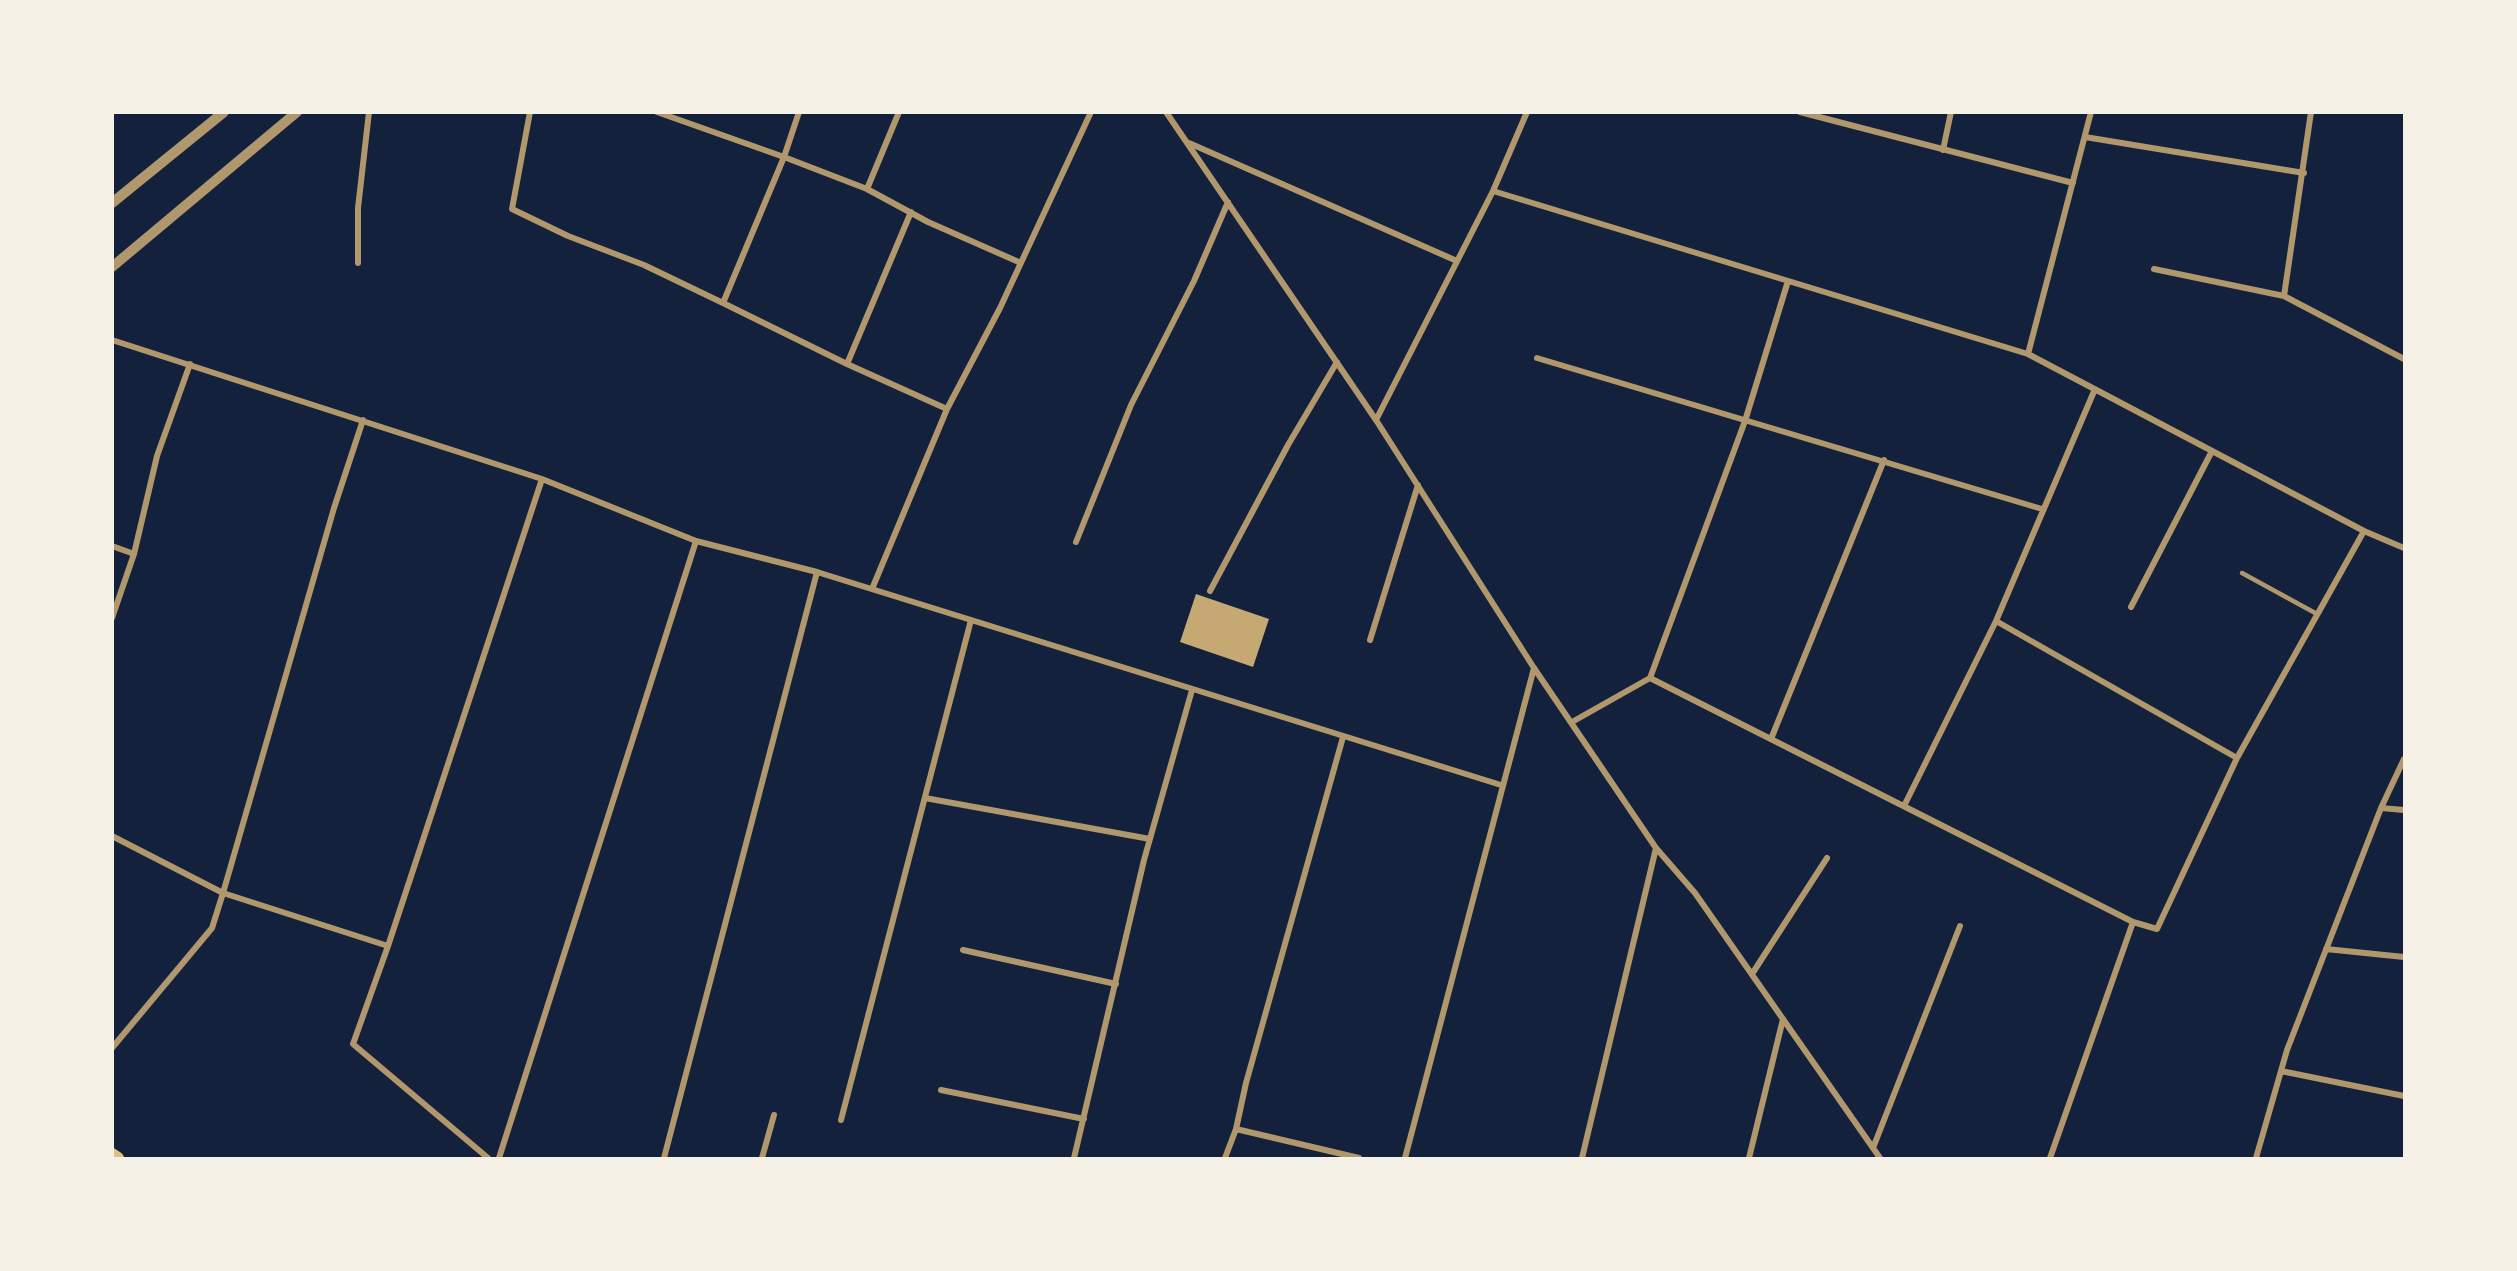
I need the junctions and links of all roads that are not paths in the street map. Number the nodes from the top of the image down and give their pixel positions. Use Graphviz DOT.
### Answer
graph roads {
  1 [pos="224,112"];
  2 [pos="297,112"];
  3 [pos="369,112"];
  4 [pos="530,112"];
  5 [pos="657,112"];
  6 [pos="799,112"];
  7 [pos="899,112"];
  8 [pos="1091,112"];
  9 [pos="1166,112"];
  10 [pos="1527,112"];
  11 [pos="1800,112"];
  12 [pos="1951,112"];
  13 [pos="2091,112"];
  14 [pos="2312,112"];
  15 [pos="2085,137"];
  16 [pos="1189,142"];
  17 [pos="1943,150"];
  18 [pos="784,157"];
  19 [pos="2304,173"];
  20 [pos="2073,183"];
  21 [pos="867,189"];
  22 [pos="1493,191"];
  23 [pos="1228,202"];
  24 [pos="112,203"];
  25 [pos="911,212"];
  26 [pos="1457,261"];
  27 [pos="358,263"];
  28 [pos="1022,263"];
  29 [pos="112,267"];
  30 [pos="2154,269"];
  31 [pos="1788,281"];
  32 [pos="2284,296"];
  33 [pos="723,303"];
  34 [pos="112,340"];
  35 [pos="2028,354"];
  36 [pos="1537,358"];
  37 [pos="2404,359"];
  38 [pos="1337,362"];
  39 [pos="190,364"];
  40 [pos="846,364"];
  41 [pos="2095,389"];
  42 [pos="947,409"];
  43 [pos="363,420"];
  44 [pos="1376,420"];
  45 [pos="1745,421"];
  46 [pos="2212,451"];
  47 [pos="1884,460"];
  48 [pos="542,479"];
  49 [pos="1418,485"];
  50 [pos="2042,509"];
  51 [pos="2364,531"];
  52 [pos="696,541"];
  53 [pos="1076,542"];
  54 [pos="112,546"];
  55 [pos="2404,548"];
  56 [pos="134,554"];
  57 [pos="817,572"];
  58 [pos="2242,573"];
  59 [pos="872,589"];
  60 [pos="1210,591"];
  61 [pos="2131,607"];
  62 [pos="2317,614"];
  63 [pos="112,618"];
  64 [pos="971,620"];
  65 [pos="1996,621"];
  66 [pos="1370,640"];
  67 [pos="1534,668"];
  68 [pos="1650,678"];
  69 [pos="1192,690"];
  70 [pos="1572,722"];
  71 [pos="1342,737"];
  72 [pos="1771,739"];
  73 [pos="2237,758"];
  74 [pos="2404,759"];
  75 [pos="1501,785"];
  76 [pos="925,798"];
  77 [pos="1904,806"];
  78 [pos="2381,808"];
  79 [pos="2404,810"];
  80 [pos="112,836"];
  81 [pos="1150,838"];
  82 [pos="1656,848"];
  83 [pos="1827,858"];
  84 [pos="224,893"];
  85 [pos="2133,922"];
  86 [pos="1960,926"];
  87 [pos="388,946"];
  88 [pos="2326,949"];
  89 [pos="963,950"];
  90 [pos="2404,957"];
  91 [pos="1752,975"];
  92 [pos="1116,984"];
  93 [pos="1783,1019"];
  94 [pos="112,1048"];
  95 [pos="2281,1071"];
  96 [pos="941,1090"];
  97 [pos="2404,1096"];
  98 [pos="774,1115"];
  99 [pos="1084,1119"];
  100 [pos="841,1120"];
  101 [pos="1236,1129"];
  102 [pos="1873,1148"];
  103 [pos="112,1154"];
  104 [pos="118,1158"];
  105 [pos="488,1158"];
  106 [pos="500,1158"];
  107 [pos="664,1158"];
  108 [pos="762,1158"];
  109 [pos="1074,1158"];
  110 [pos="1225,1158"];
  111 [pos="1359,1158"];
  112 [pos="1405,1158"];
  113 [pos="1582,1158"];
  114 [pos="1749,1158"];
  115 [pos="1880,1158"];
  116 [pos="2050,1158"];
  117 [pos="2256,1158"];
  1 -- 24 [label="street"];
  2 -- 29 [label="street"];
  3 -- 27 [label="street"];
  4 -- 33 [label="street"];
  5 -- 18 [label="street"];
  6 -- 18 [label="street"];
  7 -- 21 [label="street"];
  8 -- 28 [label="street"];
  9 -- 16 [label="street"];
  10 -- 22 [label="street"];
  11 -- 17 [label="street"];
  12 -- 17 [label="street"];
  13 -- 15 [label="street"];
  14 -- 19 [label="street"];
  15 -- 19 [label="street"];
  15 -- 20 [label="street"];
  16 -- 23 [label="street"];
  16 -- 26 [label="street"];
  17 -- 20 [label="street"];
  18 -- 21 [label="street"];
  18 -- 33 [label="street"];
  19 -- 32 [label="street"];
  20 -- 35 [label="street"];
  21 -- 25 [label="street"];
  22 -- 26 [label="street"];
  22 -- 31 [label="street"];
  23 -- 38 [label="street"];
  23 -- 53 [label="street"];
  25 -- 28 [label="street"];
  25 -- 40 [label="street"];
  26 -- 44 [label="street"];
  28 -- 42 [label="street"];
  30 -- 32 [label="street"];
  31 -- 35 [label="street"];
  31 -- 45 [label="street"];
  32 -- 37 [label="street"];
  33 -- 40 [label="street"];
  34 -- 39 [label="street"];
  35 -- 41 [label="street"];
  36 -- 45 [label="street"];
  38 -- 44 [label="street"];
  38 -- 60 [label="street"];
  39 -- 43 [label="street"];
  39 -- 56 [label="street"];
  40 -- 42 [label="street"];
  41 -- 46 [label="street"];
  41 -- 50 [label="street"];
  42 -- 59 [label="street"];
  43 -- 48 [label="street"];
  43 -- 84 [label="street"];
  44 -- 49 [label="street"];
  45 -- 47 [label="street"];
  45 -- 68 [label="street"];
  46 -- 51 [label="street"];
  46 -- 61 [label="street"];
  47 -- 50 [label="street"];
  47 -- 72 [label="street"];
  48 -- 52 [label="street"];
  48 -- 87 [label="street"];
  49 -- 66 [label="street"];
  49 -- 67 [label="street"];
  50 -- 65 [label="street"];
  51 -- 55 [label="street"];
  51 -- 62 [label="street"];
  52 -- 57 [label="street"];
  52 -- 106 [label="street"];
  54 -- 56 [label="street"];
  56 -- 63 [label="street"];
  57 -- 59 [label="street"];
  57 -- 107 [label="street"];
  58 -- 62 [label="lane"];
  59 -- 64 [label="street"];
  62 -- 73 [label="street"];
  64 -- 69 [label="street"];
  64 -- 76 [label="street"];
  65 -- 73 [label="street"];
  65 -- 77 [label="street"];
  67 -- 70 [label="street"];
  67 -- 75 [label="street"];
  68 -- 70 [label="street"];
  68 -- 72 [label="street"];
  69 -- 71 [label="street"];
  69 -- 81 [label="street"];
  70 -- 82 [label="street"];
  71 -- 75 [label="street"];
  71 -- 101 [label="street"];
  72 -- 77 [label="street"];
  73 -- 85 [label="street"];
  74 -- 78 [label="street"];
  75 -- 112 [label="street"];
  76 -- 81 [label="street"];
  76 -- 100 [label="street"];
  77 -- 85 [label="street"];
  78 -- 79 [label="street"];
  78 -- 88 [label="street"];
  80 -- 84 [label="street"];
  81 -- 92 [label="street"];
  82 -- 91 [label="street"];
  82 -- 113 [label="street"];
  83 -- 91 [label="street"];
  84 -- 87 [label="street"];
  84 -- 94 [label="street"];
  85 -- 116 [label="street"];
  86 -- 102 [label="street"];
  87 -- 105 [label="street"];
  88 -- 90 [label="street"];
  88 -- 95 [label="street"];
  89 -- 92 [label="street"];
  91 -- 93 [label="street"];
  92 -- 99 [label="street"];
  93 -- 102 [label="street"];
  93 -- 114 [label="street"];
  95 -- 97 [label="street"];
  95 -- 117 [label="street"];
  96 -- 99 [label="street"];
  98 -- 108 [label="street"];
  99 -- 109 [label="street"];
  101 -- 110 [label="street"];
  101 -- 111 [label="street"];
  102 -- 115 [label="street"];
  103 -- 104 [label="main road"];
}
